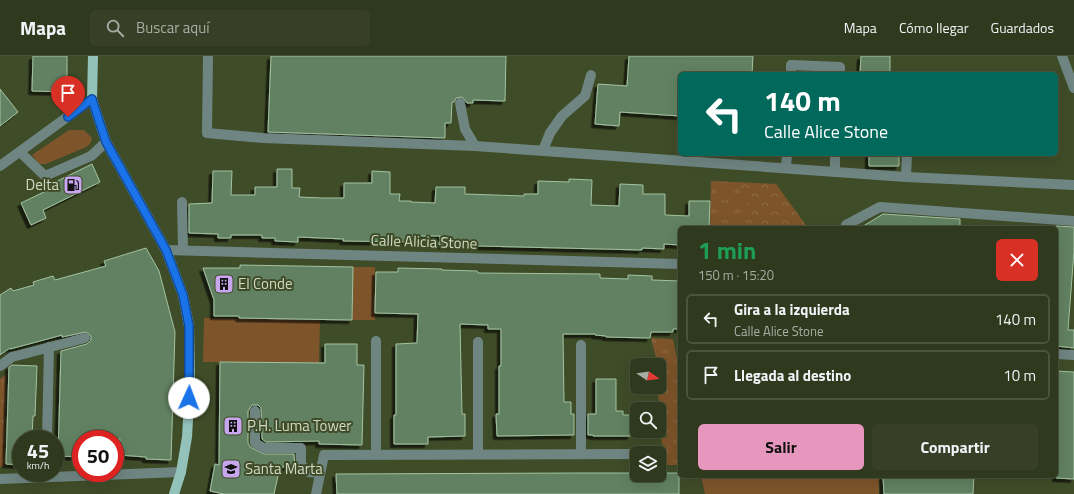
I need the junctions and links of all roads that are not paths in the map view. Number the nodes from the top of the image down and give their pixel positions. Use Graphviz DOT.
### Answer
graph roads {
  1 [pos="93,56"];
  2 [pos="208,56"];
  3 [pos="1062,56"];
  4 [pos="791,72"];
  5 [pos="840,72"];
  6 [pos="591,75"];
  7 [pos="1074,88"];
  8 [pos="92,99"];
  9 [pos="460,103"];
  10 [pos="106,142"];
  11 [pos="475,146"];
  12 [pos="543,150"];
  13 [pos="20,152"];
  14 [pos="787,156"];
  15 [pos="836,156"];
  16 [pos="907,156"];
  17 [pos="0,166"];
  18 [pos="786,168"];
  19 [pos="835,171"];
  20 [pos="906,177"];
  21 [pos="1074,185"];
  22 [pos="182,202"];
  23 [pos="1074,221"];
  24 [pos="846,225"];
  25 [pos="166,250"];
  26 [pos="183,250"];
  27 [pos="678,264"];
  28 [pos="85,338"];
  29 [pos="376,341"];
  30 [pos="478,342"];
  31 [pos="581,345"];
  32 [pos="49,347"];
  33 [pos="1058,354"];
  34 [pos="1074,355"];
  35 [pos="0,366"];
  36 [pos="255,411"];
  37 [pos="47,430"];
  38 [pos="582,453"];
  39 [pos="478,454"];
  40 [pos="630,454"];
  41 [pos="376,455"];
  42 [pos="181,472"];
  43 [pos="320,473"];
  44 [pos="64,475"];
  45 [pos="12,478"];
  46 [pos="0,479"];
  47 [pos="174,494"];
  48 [pos="316,494"];
  1 -- 8 [label="main road"];
  2 -- 11 [label="street"];
  3 -- 7 [label="street"];
  4 -- 5 [label="street"];
  6 -- 12 [label="street"];
  8 -- 10 [label="main road"];
  8 -- 13 [label="street"];
  9 -- 11 [label="street"];
  10 -- 13 [label="street"];
  10 -- 25 [label="main road"];
  11 -- 12 [label="street"];
  12 -- 18 [label="street"];
  13 -- 17 [label="street"];
  14 -- 18 [label="street"];
  15 -- 19 [label="street"];
  16 -- 20 [label="street"];
  18 -- 19 [label="street"];
  19 -- 20 [label="street"];
  20 -- 21 [label="street"];
  22 -- 26 [label="street"];
  23 -- 24 [label="street"];
  25 -- 26 [label="street, Calle Alicia Stone"];
  25 -- 42 [label="main road"];
  26 -- 27 [label="street, Calle Alicia Stone"];
  28 -- 32 [label="street"];
  29 -- 41 [label="street"];
  30 -- 39 [label="street"];
  31 -- 38 [label="street"];
  32 -- 35 [label="street"];
  32 -- 37 [label="street"];
  33 -- 34 [label="street"];
  36 -- 43 [label="street"];
  38 -- 39 [label="street"];
  38 -- 40 [label="street"];
  39 -- 41 [label="street"];
  41 -- 43 [label="street"];
  42 -- 44 [label="street"];
  42 -- 47 [label="main road"];
  43 -- 48 [label="street"];
  45 -- 46 [label="street"];
}
